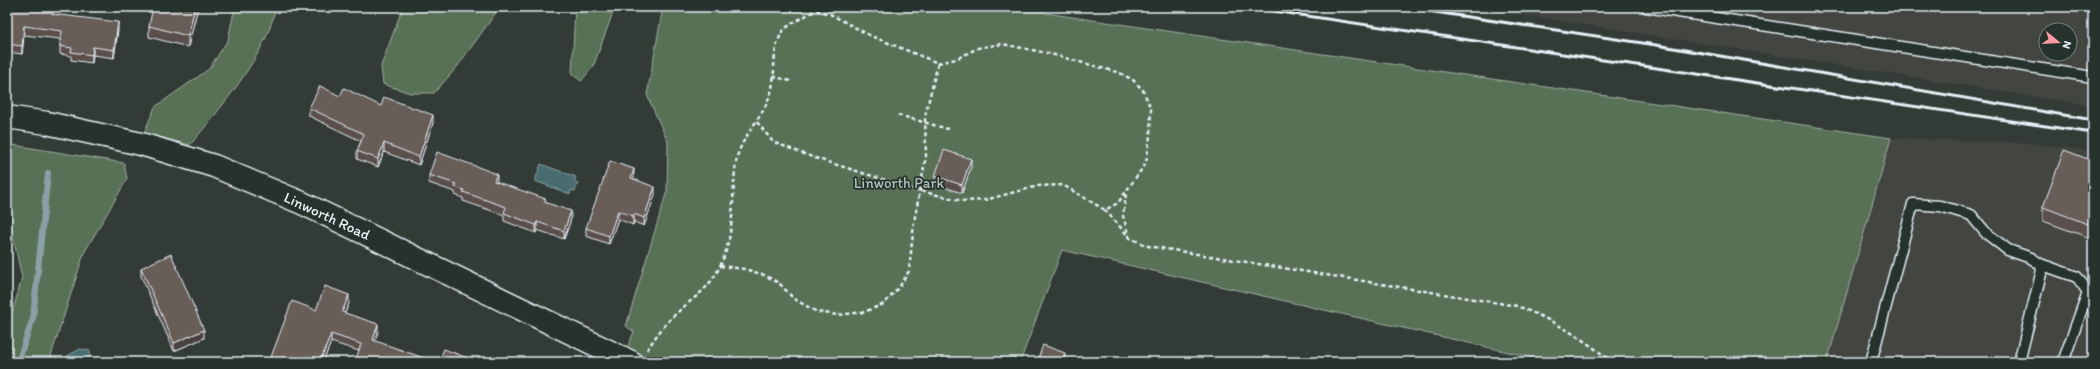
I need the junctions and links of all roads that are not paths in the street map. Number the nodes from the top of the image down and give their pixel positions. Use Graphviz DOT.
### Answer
graph roads {
  1 [pos="1646,7"];
  2 [pos="2093,77"];
  3 [pos="7,117"];
  4 [pos="2040,264"];
  5 [pos="637,359"];
  6 [pos="1870,362"];
  7 [pos="2018,362"];
  8 [pos="2063,362"];
  1 -- 2 [label="lane"];
  3 -- 5 [label="main road, Linworth Road"];
  4 -- 6 [label="lane"];
  4 -- 7 [label="lane"];
  4 -- 8 [label="lane"];
}
